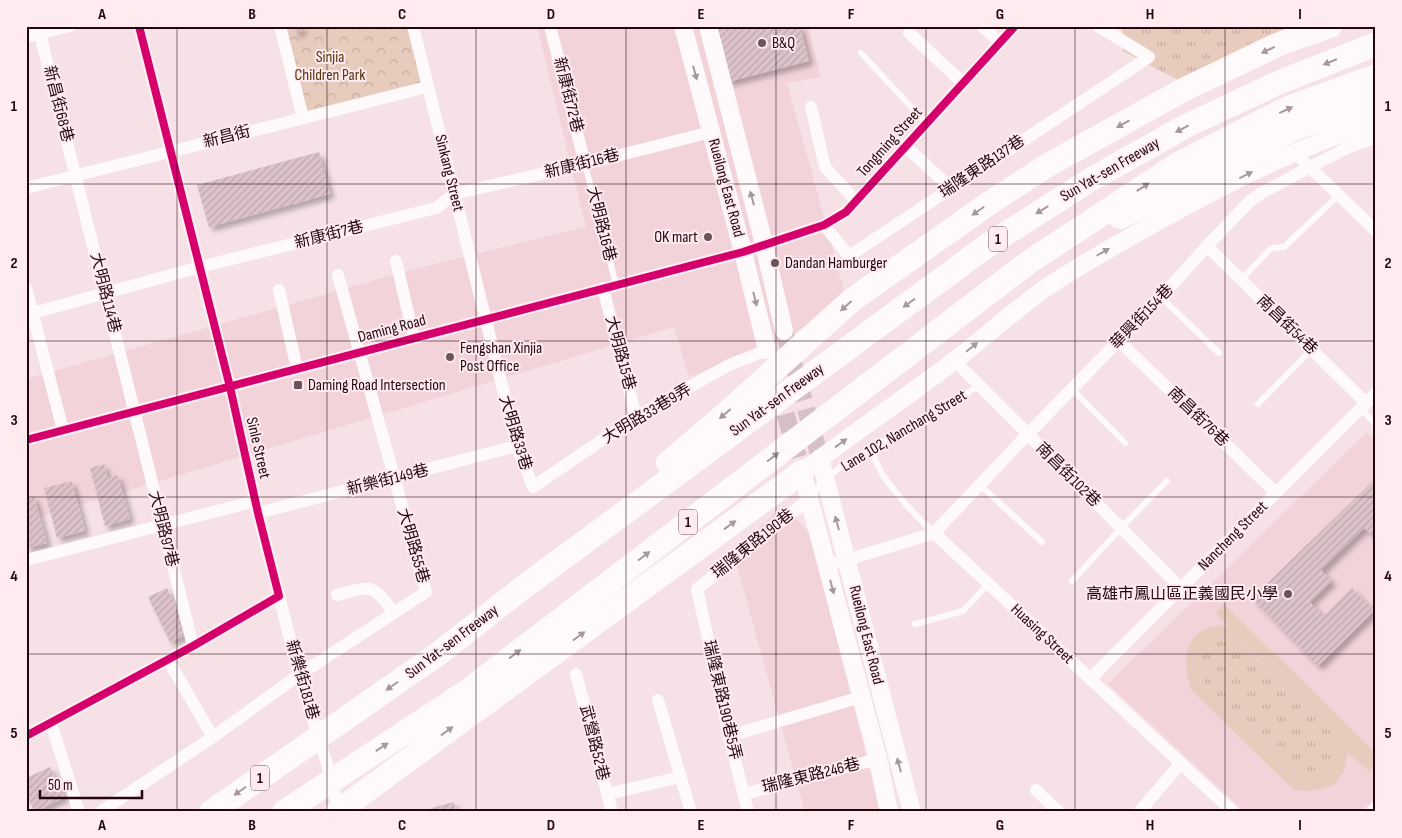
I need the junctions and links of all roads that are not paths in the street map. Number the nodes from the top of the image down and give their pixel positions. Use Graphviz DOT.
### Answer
graph roads {
  1 [pos="70,26"];
  2 [pos="139,26"];
  3 [pos="280,26"];
  4 [pos="412,26"];
  5 [pos="550,26"];
  6 [pos="683,26"];
  7 [pos="708,26"];
  8 [pos="982,26"];
  9 [pos="1015,26"];
  10 [pos="1098,26"];
  11 [pos="1330,26"];
  12 [pos="908,33"];
  13 [pos="40,34"];
  14 [pos="26,37"];
  15 [pos="1000,42"];
  16 [pos="1376,44"];
  17 [pos="862,53"];
  18 [pos="1376,76"];
  19 [pos="963,83"];
  20 [pos="427,86"];
  21 [pos="1376,101"];
  22 [pos="811,107"];
  23 [pos="303,118"];
  24 [pos="1376,122"];
  25 [pos="926,123"];
  26 [pos="710,132"];
  27 [pos="1376,137"];
  28 [pos="906,146"];
  29 [pos="171,151"];
  30 [pos="1295,153"];
  31 [pos="585,164"];
  32 [pos="1310,167"];
  33 [pos="76,175"];
  34 [pos="26,188"];
  35 [pos="951,188"];
  36 [pos="454,194"];
  37 [pos="1339,195"];
  38 [pos="856,201"];
  39 [pos="824,225"];
  40 [pos="1376,230"];
  41 [pos="764,245"];
  42 [pos="1207,246"];
  43 [pos="743,252"];
  44 [pos="396,261"];
  45 [pos="1029,262"];
  46 [pos="200,267"];
  47 [pos="338,275"];
  48 [pos="1241,280"];
  49 [pos="616,285"];
  50 [pos="26,288"];
  51 [pos="603,288"];
  52 [pos="279,290"];
  53 [pos="105,292"];
  54 [pos="1160,298"];
  55 [pos="33,313"];
  56 [pos="485,319"];
  57 [pos="784,331"];
  58 [pos="414,338"];
  59 [pos="1119,341"];
  60 [pos="767,350"];
  61 [pos="1312,350"];
  62 [pos="360,352"];
  63 [pos="1219,353"];
  64 [pos="954,361"];
  65 [pos="297,369"];
  66 [pos="979,386"];
  67 [pos="230,387"];
  68 [pos="1072,389"];
  69 [pos="1368,402"];
  70 [pos="1258,404"];
  71 [pos="134,411"];
  72 [pos="636,417"];
  73 [pos="1376,425"];
  74 [pos="63,430"];
  75 [pos="1027,434"];
  76 [pos="26,440"];
  77 [pos="1125,444"];
  78 [pos="517,446"];
  79 [pos="871,449"];
  80 [pos="820,458"];
  81 [pos="802,472"];
  82 [pos="394,479"];
  83 [pos="825,480"];
  84 [pos="1166,481"];
  85 [pos="980,485"];
  86 [pos="532,487"];
  87 [pos="1276,493"];
  88 [pos="809,499"];
  89 [pos="257,507"];
  90 [pos="162,525"];
  91 [pos="1121,528"];
  92 [pos="934,533"];
  93 [pos="1042,542"];
  94 [pos="26,560"];
  95 [pos="847,560"];
  96 [pos="826,565"];
  97 [pos="1072,581"];
  98 [pos="529,583"];
  99 [pos="988,584"];
  100 [pos="1181,588"];
  101 [pos="697,589"];
  102 [pos="337,595"];
  103 [pos="279,596"];
  104 [pos="394,613"];
  105 [pos="915,624"];
  106 [pos="193,646"];
  107 [pos="168,660"];
  108 [pos="576,674"];
  109 [pos="299,675"];
  110 [pos="1090,679"];
  111 [pos="861,697"];
  112 [pos="658,700"];
  113 [pos="51,723"];
  114 [pos="26,736"];
  115 [pos="729,736"];
  116 [pos="213,737"];
  117 [pos="878,759"];
  118 [pos="1182,763"];
  119 [pos="334,769"];
  120 [pos="681,777"];
  121 [pos="1036,790"];
  122 [pos="607,794"];
  123 [pos="744,794"];
  124 [pos="1376,808"];
  125 [pos="79,812"];
  126 [pos="100,812"];
  127 [pos="211,812"];
  128 [pos="284,812"];
  129 [pos="338,812"];
  130 [pos="612,812"];
  131 [pos="691,812"];
  132 [pos="748,812"];
  133 [pos="889,812"];
  134 [pos="912,812"];
  135 [pos="1060,812"];
  136 [pos="1139,812"];
  137 [pos="1233,812"];
  138 [pos="1372,812"];
  1 -- 13 [label="street"];
  2 -- 29 [label="street, Sinle Street"];
  3 -- 23 [label="street"];
  4 -- 20 [label="street, Sinkang Street"];
  5 -- 31 [label="street, 新康街72巷"];
  6 -- 26 [label="street, Rueilong East Road, one-way"];
  41 -- 7 [label="street, Rueilong East Road, one-way"];
  8 -- 15 [label="street"];
  9 -- 15 [label="street, Tongming Street"];
  10 -- 35 [label="street, 瑞隆東路137巷"];
  11 -- 98 [label="highway, one-way"];
  12 -- 19 [label="street"];
  13 -- 14 [label="street"];
  13 -- 33 [label="street, 新昌街68巷"];
  15 -- 19 [label="street, Tongming Street"];
  16 -- 98 [label="highway, Sun Yat-sen Freeway / 1, one-way"];
  17 -- 25 [label="lane"];
  45 -- 18 [label="highway, Sun Yat-sen Freeway / 1, one-way"];
  19 -- 25 [label="street, Tongming Street"];
  20 -- 23 [label="street, 新昌街"];
  20 -- 36 [label="street, Sinkang Street"];
  21 -- 45 [label="highway"];
  22 -- 38 [label="street"];
  23 -- 29 [label="street, 新昌街"];
  24 -- 30 [label="street"];
  25 -- 28 [label="street, Tongming Street"];
  26 -- 31 [label="street, 新康街16巷"];
  26 -- 43 [label="street, Rueilong East Road"];
  27 -- 32 [label="street, 華興街154巷"];
  28 -- 35 [label="street"];
  28 -- 38 [label="street, Tongming Street"];
  29 -- 33 [label="street, 新昌街"];
  29 -- 46 [label="street, Sinle Street"];
  30 -- 32 [label="street"];
  64 -- 30 [label="street, one-way"];
  31 -- 36 [label="street, 新康街16巷"];
  31 -- 49 [label="lane, 大明路16巷"];
  32 -- 37 [label="street"];
  32 -- 42 [label="street, 華興街154巷"];
  33 -- 34 [label="street, 新昌街"];
  33 -- 53 [label="street, 大明路114巷"];
  35 -- 39 [label="street, 瑞隆東路137巷"];
  36 -- 46 [label="street, 新康街7巷"];
  36 -- 56 [label="street, Sinkang Street"];
  37 -- 40 [label="street"];
  37 -- 48 [label="lane"];
  38 -- 39 [label="street, Tongming Street"];
  39 -- 41 [label="street, Tongming Street"];
  41 -- 43 [label="street, Daming Road"];
  41 -- 57 [label="street, Rueilong East Road"];
  42 -- 48 [label="street, 南昌街54巷"];
  42 -- 54 [label="street, 華興街154巷"];
  43 -- 49 [label="street, Daming Road"];
  43 -- 60 [label="street, Rueilong East Road, one-way"];
  44 -- 58 [label="street"];
  119 -- 45 [label="highway, Sun Yat-sen Freeway / 1, one-way"];
  46 -- 53 [label="street, 新康街7巷"];
  46 -- 67 [label="street, Sinle Street"];
  47 -- 62 [label="street, 大明路55巷"];
  48 -- 61 [label="street, 南昌街54巷"];
  49 -- 51 [label="street, Daming Road"];
  50 -- 55 [label="street"];
  51 -- 56 [label="street, Daming Road"];
  51 -- 72 [label="street, 大明路15巷"];
  52 -- 65 [label="street"];
  53 -- 55 [label="street, 新康街7巷"];
  53 -- 71 [label="street, 大明路114巷"];
  54 -- 59 [label="street, 華興街154巷"];
  54 -- 63 [label="lane"];
  55 -- 74 [label="street"];
  56 -- 58 [label="street, Daming Road"];
  56 -- 78 [label="street, 大明路33巷"];
  58 -- 62 [label="street, Daming Road"];
  59 -- 68 [label="street, 華興街154巷"];
  59 -- 87 [label="street, 南昌街76巷"];
  60 -- 72 [label="street, 大明路33巷9弄"];
  61 -- 69 [label="street, 南昌街54巷"];
  61 -- 70 [label="lane"];
  62 -- 65 [label="street, Daming Road"];
  62 -- 82 [label="street, 大明路55巷"];
  64 -- 66 [label="street, 南昌街102巷"];
  80 -- 64 [label="street, one-way"];
  65 -- 67 [label="street, Daming Road"];
  66 -- 75 [label="street, 南昌街102巷"];
  66 -- 79 [label="lane, Lane 102, Nanchang Street"];
  67 -- 71 [label="street, Daming Road"];
  67 -- 89 [label="street, Sinle Street"];
  68 -- 75 [label="street, 華興街154巷"];
  68 -- 77 [label="lane"];
  69 -- 73 [label="lane"];
  69 -- 87 [label="street, Nancheng Street"];
  71 -- 74 [label="street, Daming Road"];
  71 -- 90 [label="street, 大明路97巷"];
  72 -- 86 [label="street, 大明路33巷9弄"];
  74 -- 76 [label="street, Daming Road"];
  75 -- 85 [label="street, 華興街154巷"];
  75 -- 91 [label="street, 南昌街102巷"];
  78 -- 82 [label="street, 新樂街149巷"];
  78 -- 86 [label="street, 大明路33巷"];
  79 -- 83 [label="lane, Lane 102, Nanchang Street"];
  79 -- 92 [label="lane"];
  80 -- 81 [label="street"];
  80 -- 83 [label="street, Rueilong East Road"];
  81 -- 88 [label="street, Rueilong East Road"];
  129 -- 81 [label="highway, one-way"];
  82 -- 89 [label="street, 新樂街149巷"];
  82 -- 104 [label="street, 大明路55巷"];
  83 -- 88 [label="lane, Lane 102, Nanchang Street"];
  95 -- 83 [label="street, Rueilong East Road, one-way"];
  84 -- 91 [label="lane"];
  85 -- 92 [label="street, 華興街154巷"];
  85 -- 93 [label="lane"];
  87 -- 100 [label="street, Nancheng Street"];
  88 -- 96 [label="street, Rueilong East Road"];
  88 -- 101 [label="street, 瑞隆東路190巷"];
  89 -- 90 [label="street, 新樂街149巷"];
  89 -- 103 [label="street, Sinle Street"];
  90 -- 94 [label="street, 新樂街149巷"];
  90 -- 106 [label="street, 大明路97巷"];
  91 -- 97 [label="lane"];
  91 -- 100 [label="street, 南昌街102巷"];
  92 -- 95 [label="street"];
  92 -- 99 [label="street, Huasing Street"];
  95 -- 96 [label="street"];
  134 -- 95 [label="street, Rueilong East Road, one-way"];
  96 -- 111 [label="street, Rueilong East Road, one-way"];
  98 -- 127 [label="highway, Sun Yat-sen Freeway / 1, one-way"];
  99 -- 105 [label="lane"];
  99 -- 110 [label="street, Huasing Street"];
  100 -- 110 [label="street, Nancheng Street"];
  101 -- 115 [label="street, 瑞隆東路190巷5弄"];
  102 -- 104 [label="street"];
  103 -- 106 [label="street"];
  103 -- 109 [label="street, 新樂街181巷"];
  104 -- 109 [label="street, 大明路55巷"];
  106 -- 107 [label="street"];
  107 -- 113 [label="street"];
  107 -- 116 [label="street"];
  108 -- 122 [label="street, 武營路52巷"];
  109 -- 116 [label="street, 大明路55巷"];
  109 -- 119 [label="street, 新樂街181巷"];
  110 -- 118 [label="street, Huasing Street"];
  111 -- 115 [label="street"];
  111 -- 117 [label="street, Rueilong East Road"];
  112 -- 120 [label="street"];
  113 -- 114 [label="street"];
  113 -- 125 [label="street"];
  115 -- 123 [label="street, 瑞隆東路190巷5弄"];
  116 -- 126 [label="street, 大明路55巷"];
  117 -- 123 [label="street, 瑞隆東路246巷"];
  117 -- 133 [label="street, Rueilong East Road"];
  118 -- 136 [label="street"];
  118 -- 137 [label="street, Huasing Street"];
  119 -- 128 [label="highway, Sun Yat-sen Freeway / 1"];
  119 -- 129 [label="street, 新樂街181巷"];
  120 -- 122 [label="street"];
  120 -- 131 [label="street"];
  121 -- 135 [label="street"];
  122 -- 130 [label="street, 武營路52巷"];
  123 -- 132 [label="street, 瑞隆東路190巷5弄"];
  124 -- 138 [label="street"];
}
